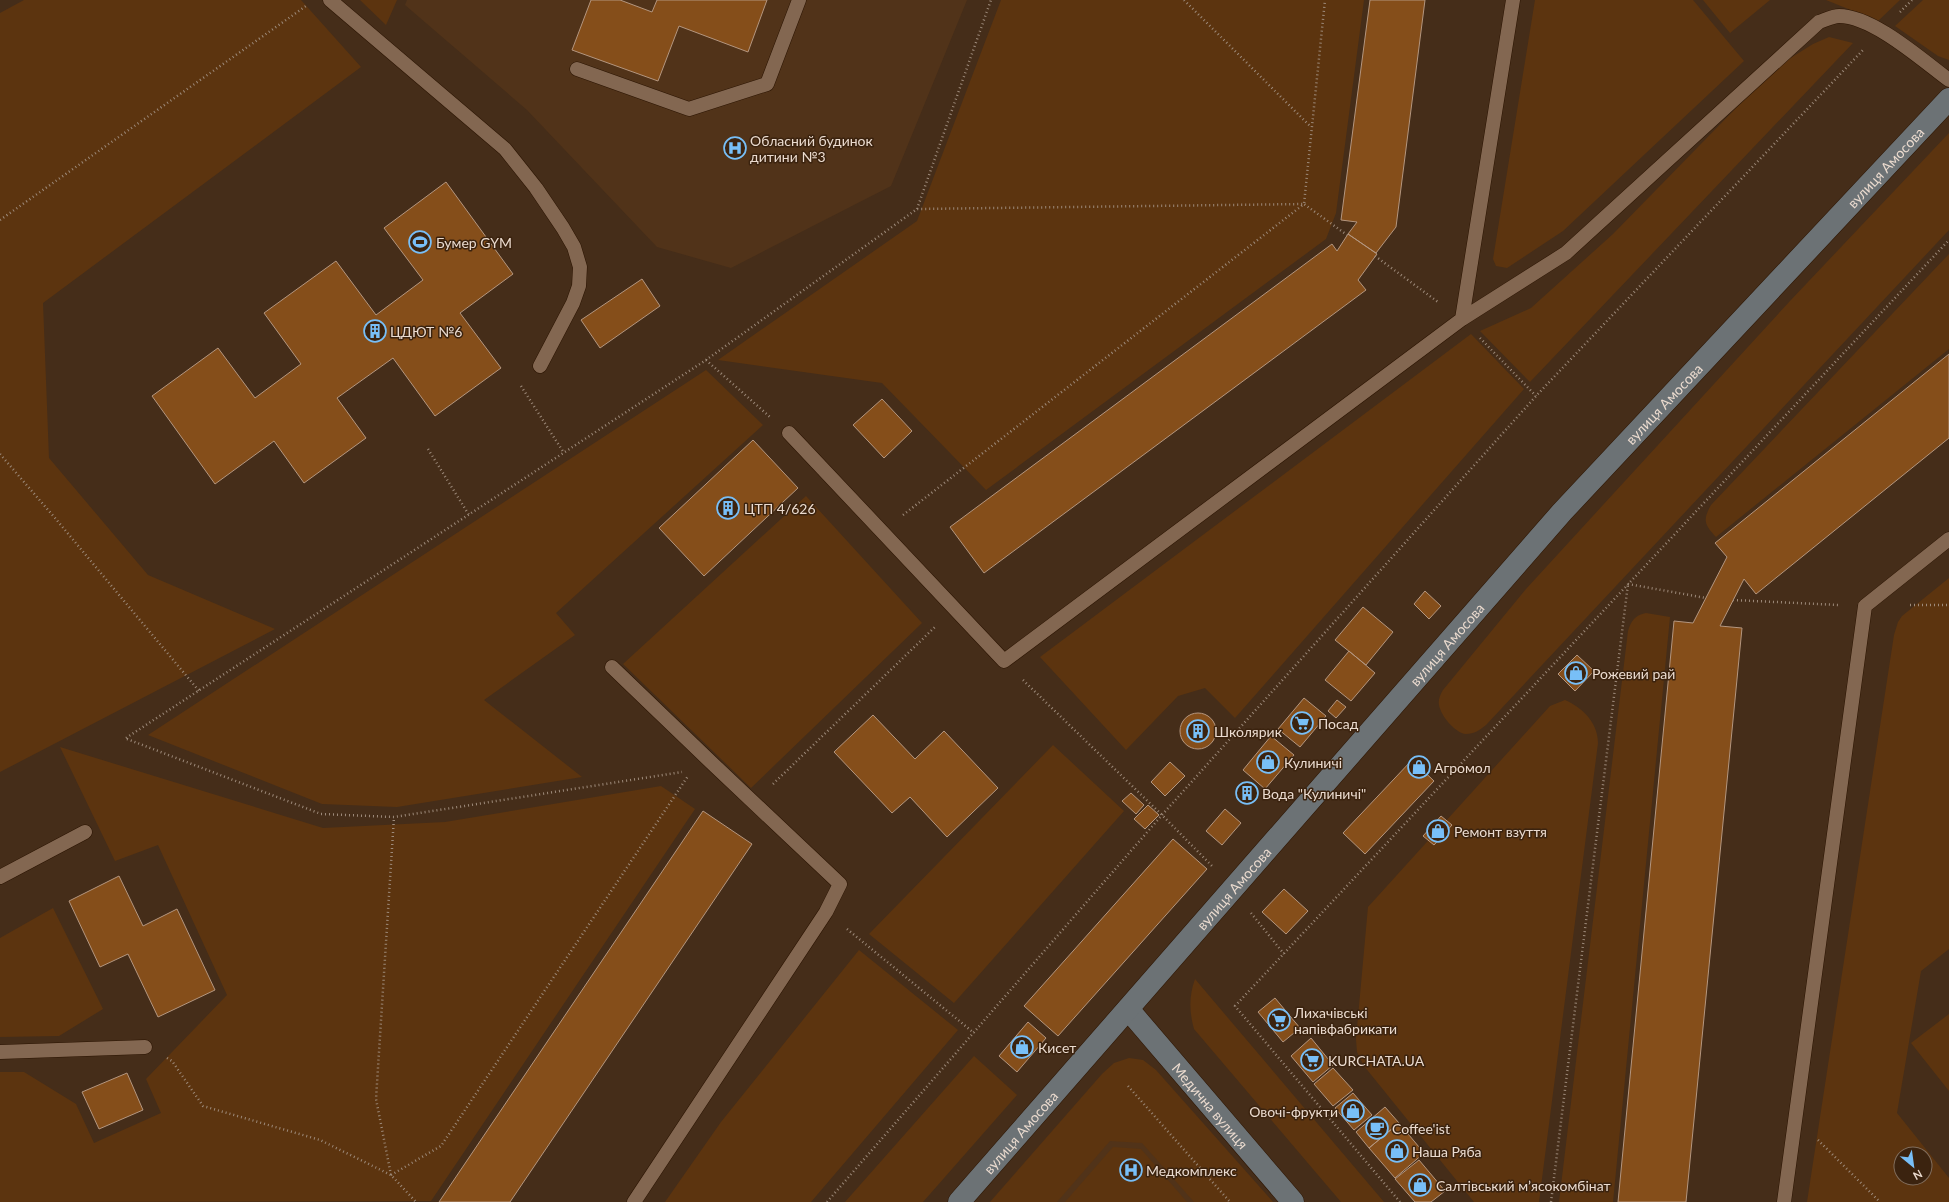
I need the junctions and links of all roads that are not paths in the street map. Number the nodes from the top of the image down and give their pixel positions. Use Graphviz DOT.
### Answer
graph roads {
  1 [pos="330,0"];
  2 [pos="799,0"];
  3 [pos="1513,0"];
  4 [pos="577,69"];
  5 [pos="1949,80"];
  6 [pos="1949,99"];
  7 [pos="1462,319"];
  8 [pos="540,366"];
  9 [pos="789,433"];
  10 [pos="1949,539"];
  11 [pos="612,667"];
  12 [pos="85,832"];
  13 [pos="0,877"];
  14 [pos="1128,1009"];
  15 [pos="145,1047"];
  16 [pos="0,1052"];
  17 [pos="634,1202"];
  18 [pos="959,1202"];
  19 [pos="1293,1202"];
  20 [pos="1784,1202"];
  1 -- 8 [label="lane"];
  2 -- 4 [label="lane"];
  3 -- 7 [label="lane"];
  5 -- 7 [label="lane"];
  6 -- 14 [label="street, вулиця Амосова"];
  7 -- 9 [label="lane"];
  10 -- 20 [label="lane"];
  11 -- 17 [label="lane"];
  12 -- 13 [label="lane"];
  14 -- 18 [label="street, вулиця Амосова"];
  14 -- 19 [label="street, Медична вулиця"];
  15 -- 16 [label="lane"];
}
